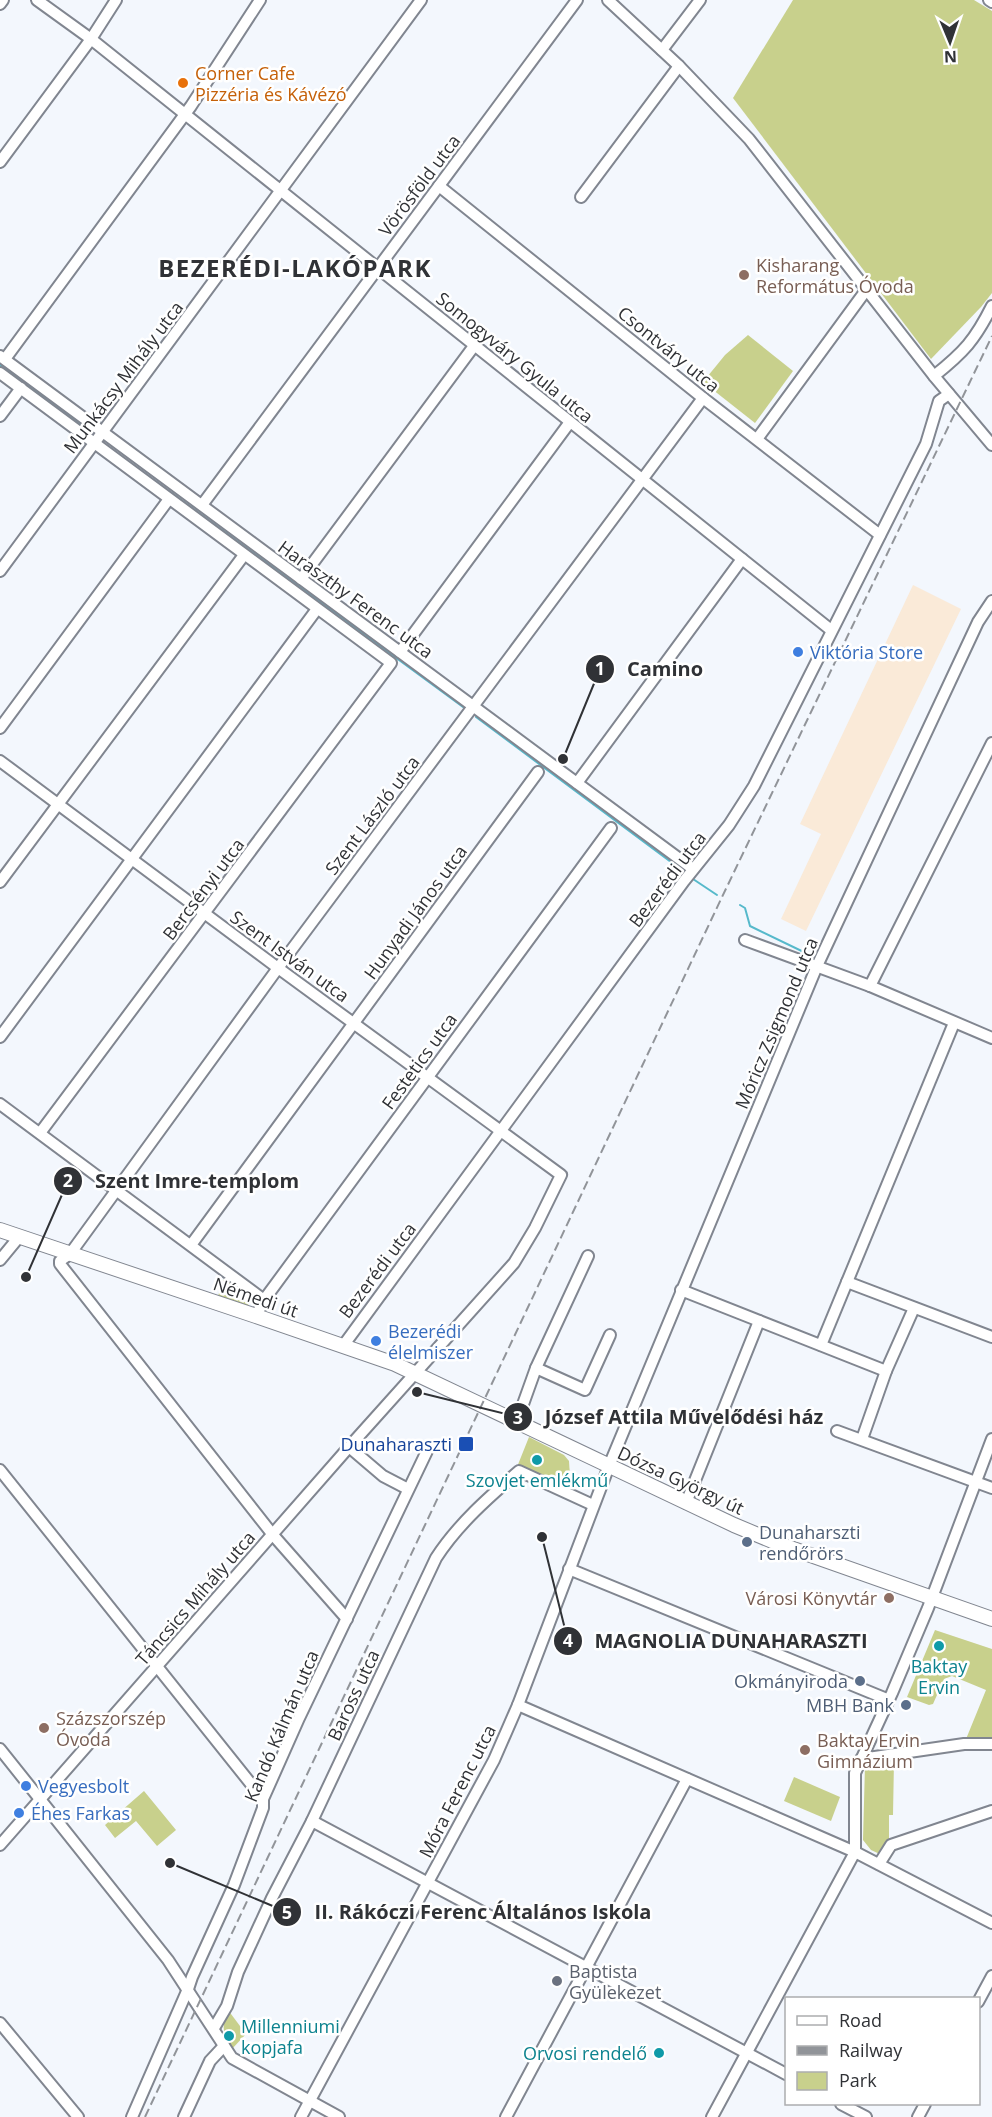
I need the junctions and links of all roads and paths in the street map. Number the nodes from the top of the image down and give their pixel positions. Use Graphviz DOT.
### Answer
graph roads {
  1 [pos="3,0"];
  2 [pos="37,0"];
  3 [pos="116,0"];
  4 [pos="260,0"];
  5 [pos="421,0"];
  6 [pos="577,0"];
  7 [pos="608,0"];
  8 [pos="700,0"];
  9 [pos="0,4"];
  10 [pos="91,39"];
  11 [pos="662,50"];
  12 [pos="679,66"];
  13 [pos="185,115"];
  14 [pos="0,162"];
  15 [pos="439,186"];
  16 [pos="280,192"];
  17 [pos="581,197"];
  18 [pos="377,269"];
  19 [pos="867,289"];
  20 [pos="992,306"];
  21 [pos="474,346"];
  22 [pos="2,357"];
  23 [pos="0,373"];
  24 [pos="934,376"];
  25 [pos="21,388"];
  26 [pos="949,394"];
  27 [pos="703,398"];
  28 [pos="0,416"];
  29 [pos="570,422"];
  30 [pos="104,433"];
  31 [pos="757,439"];
  32 [pos="94,444"];
  33 [pos="992,445"];
  34 [pos="642,479"];
  35 [pos="169,499"];
  36 [pos="201,505"];
  37 [pos="880,535"];
  38 [pos="244,555"];
  39 [pos="742,559"];
  40 [pos="0,571"];
  41 [pos="301,579"];
  42 [pos="992,601"];
  43 [pos="317,609"];
  44 [pos="831,630"];
  45 [pos="400,652"];
  46 [pos="473,706"];
  47 [pos="0,728"];
  48 [pos="992,743"];
  49 [pos="0,761"];
  50 [pos="538,772"];
  51 [pos="577,783"];
  52 [pos="58,804"];
  53 [pos="611,828"];
  54 [pos="132,859"];
  55 [pos="693,869"];
  56 [pos="0,882"];
  57 [pos="205,914"];
  58 [pos="745,940"];
  59 [pos="817,966"];
  60 [pos="278,968"];
  61 [pos="870,987"];
  62 [pos="354,1023"];
  63 [pos="954,1023"];
  64 [pos="0,1037"];
  65 [pos="992,1038"];
  66 [pos="427,1077"];
  67 [pos="0,1104"];
  68 [pos="502,1131"];
  69 [pos="40,1133"];
  70 [pos="561,1175"];
  71 [pos="116,1189"];
  72 [pos="0,1230"];
  73 [pos="19,1237"];
  74 [pos="191,1245"];
  75 [pos="70,1254"];
  76 [pos="588,1256"];
  77 [pos="0,1260"];
  78 [pos="847,1282"];
  79 [pos="681,1290"];
  80 [pos="264,1300"];
  81 [pos="914,1308"];
  82 [pos="256,1316"];
  83 [pos="759,1321"];
  84 [pos="610,1335"];
  85 [pos="992,1337"];
  86 [pos="821,1345"];
  87 [pos="343,1346"];
  88 [pos="536,1368"];
  89 [pos="886,1371"];
  90 [pos="416,1373"];
  91 [pos="495,1411"];
  92 [pos="517,1421"];
  93 [pos="837,1431"];
  94 [pos="862,1439"];
  95 [pos="992,1439"];
  96 [pos="349,1447"];
  97 [pos="427,1451"];
  98 [pos="609,1466"];
  99 [pos="0,1470"];
  100 [pos="975,1482"];
  101 [pos="992,1488"];
  102 [pos="408,1489"];
  103 [pos="686,1503"];
  104 [pos="593,1505"];
  105 [pos="273,1535"];
  106 [pos="569,1569"];
  107 [pos="931,1598"];
  108 [pos="347,1619"];
  109 [pos="992,1619"];
  110 [pos="157,1666"];
  111 [pos="889,1700"];
  112 [pos="518,1705"];
  113 [pos="992,1744"];
  114 [pos="0,1749"];
  115 [pos="861,1759"];
  116 [pos="687,1779"];
  117 [pos="40,1798"];
  118 [pos="263,1799"];
  119 [pos="992,1810"];
  120 [pos="312,1821"];
  121 [pos="0,1845"];
  122 [pos="855,1851"];
  123 [pos="879,1864"];
  124 [pos="428,1882"];
  125 [pos="992,1923"];
  126 [pos="586,1967"];
  127 [pos="992,1976"];
  128 [pos="188,1989"];
  129 [pos="980,1998"];
  130 [pos="0,2023"];
  131 [pos="214,2028"];
  132 [pos="224,2046"];
  133 [pos="747,2053"];
  134 [pos="785,2073"];
  135 [pos="310,2101"];
  136 [pos="845,2105"];
  137 [pos="78,2117"];
  138 [pos="132,2117"];
  139 [pos="184,2117"];
  140 [pos="301,2117"];
  141 [pos="339,2117"];
  142 [pos="506,2117"];
  143 [pos="712,2117"];
  144 [pos="866,2117"];
  1 -- 9 [label="street"];
  2 -- 10 [label="street, Somogyváry Gyula utca"];
  3 -- 10 [label="street"];
  4 -- 13 [label="street"];
  5 -- 16 [label="street, Munkácsy Mihály utca"];
  6 -- 15 [label="street, Vörösföld utca"];
  7 -- 11 [label="street"];
  8 -- 11 [label="street"];
  10 -- 13 [label="street, Somogyváry Gyula utca"];
  10 -- 14 [label="street"];
  11 -- 12 [label="street"];
  12 -- 17 [label="street"];
  12 -- 19 [label="street"];
  13 -- 16 [label="street, Somogyváry Gyula utca"];
  13 -- 22 [label="street"];
  15 -- 18 [label="street, Vörösföld utca"];
  15 -- 27 [label="street, Csontváry utca"];
  16 -- 18 [label="street, Somogyváry Gyula utca"];
  16 -- 30 [label="street, Munkácsy Mihály utca"];
  18 -- 21 [label="street, Somogyváry Gyula utca"];
  18 -- 36 [label="street, Vörösföld utca"];
  19 -- 24 [label="street"];
  19 -- 31 [label="street"];
  20 -- 24 [label="street"];
  21 -- 29 [label="street, Somogyváry Gyula utca"];
  21 -- 41 [label="street"];
  22 -- 30 [label="street, Haraszthy Ferenc utca"];
  23 -- 25 [label="street"];
  24 -- 26 [label="street"];
  25 -- 28 [label="street"];
  25 -- 32 [label="street"];
  26 -- 33 [label="street"];
  26 -- 37 [label="street, Bezerédi utca"];
  27 -- 31 [label="street, Csontváry utca"];
  27 -- 34 [label="street, Szent László utca"];
  29 -- 34 [label="street, Somogyváry Gyula utca"];
  29 -- 45 [label="street"];
  30 -- 32 [label="street, Munkácsy Mihály utca"];
  30 -- 36 [label="street, Haraszthy Ferenc utca"];
  31 -- 37 [label="street, Csontváry utca"];
  32 -- 35 [label="street"];
  32 -- 40 [label="street, Munkácsy Mihály utca"];
  34 -- 39 [label="street, Somogyváry Gyula utca"];
  34 -- 46 [label="street, Szent László utca"];
  35 -- 38 [label="street"];
  35 -- 47 [label="street"];
  36 -- 41 [label="street, Haraszthy Ferenc utca"];
  37 -- 44 [label="street, Bezerédi utca"];
  38 -- 43 [label="street"];
  38 -- 52 [label="street"];
  39 -- 44 [label="street, Somogyváry Gyula utca"];
  39 -- 51 [label="street"];
  41 -- 45 [label="street, Haraszthy Ferenc utca"];
  42 -- 59 [label="street, Móricz Zsigmond utca"];
  43 -- 54 [label="street"];
  43 -- 57 [label="street, Bercsényi utca"];
  44 -- 55 [label="street, Bezerédi utca"];
  45 -- 46 [label="street, Haraszthy Ferenc utca"];
  46 -- 51 [label="street, Haraszthy Ferenc utca"];
  46 -- 60 [label="street, Szent László utca"];
  48 -- 61 [label="street"];
  49 -- 52 [label="street, Szent István utca"];
  50 -- 62 [label="street, Hunyadi János utca"];
  51 -- 55 [label="street, Haraszthy Ferenc utca"];
  52 -- 54 [label="street, Szent István utca"];
  52 -- 56 [label="street"];
  53 -- 66 [label="street, Festetics utca"];
  54 -- 57 [label="street, Szent István utca"];
  54 -- 64 [label="street"];
  55 -- 68 [label="street, Bezerédi utca"];
  57 -- 60 [label="street, Szent István utca"];
  57 -- 69 [label="street, Bercsényi utca"];
  58 -- 59 [label="street"];
  59 -- 61 [label="street"];
  59 -- 79 [label="street, Móricz Zsigmond utca"];
  60 -- 62 [label="street, Szent István utca"];
  60 -- 71 [label="street, Szent László utca"];
  61 -- 63 [label="street"];
  62 -- 66 [label="street, Szent István utca"];
  62 -- 74 [label="street, Hunyadi János utca"];
  63 -- 65 [label="street"];
  63 -- 78 [label="street"];
  66 -- 68 [label="street, Szent István utca"];
  66 -- 80 [label="street, Festetics utca"];
  67 -- 69 [label="street"];
  68 -- 70 [label="street, Szent István utca"];
  68 -- 87 [label="street, Bezerédi utca"];
  69 -- 71 [label="street"];
  70 -- 90 [label="street, Táncsics Mihály utca"];
  71 -- 74 [label="street"];
  71 -- 75 [label="street, Szent László utca"];
  72 -- 73 [label="main road, Némedi út"];
  73 -- 75 [label="main road, Némedi út"];
  73 -- 77 [label="street"];
  74 -- 80 [label="street"];
  75 -- 82 [label="main road, Némedi út"];
  75 -- 105 [label="street"];
  76 -- 88 [label="street"];
  78 -- 81 [label="street"];
  78 -- 86 [label="street"];
  79 -- 83 [label="street"];
  79 -- 98 [label="street, Móricz Zsigmond utca"];
  80 -- 82 [label="street, Festetics utca"];
  81 -- 85 [label="street"];
  81 -- 89 [label="street"];
  82 -- 87 [label="main road, Némedi út"];
  83 -- 86 [label="street"];
  83 -- 103 [label="street"];
  84 -- 88 [label="street"];
  86 -- 89 [label="street"];
  87 -- 90 [label="main road, Némedi út"];
  88 -- 92 [label="street"];
  89 -- 94 [label="street"];
  90 -- 91 [label="main road, Némedi út"];
  90 -- 96 [label="street, Táncsics Mihály utca"];
  91 -- 92 [label="main road, Dózsa György út"];
  92 -- 98 [label="main road, Dózsa György út"];
  93 -- 94 [label="street"];
  94 -- 100 [label="street"];
  95 -- 100 [label="street"];
  96 -- 102 [label="street"];
  96 -- 105 [label="street, Táncsics Mihály utca"];
  97 -- 102 [label="street, Kandó Kálmán utca"];
  98 -- 103 [label="main road, Dózsa György út"];
  98 -- 104 [label="street, Móra Ferenc utca"];
  99 -- 110 [label="street"];
  100 -- 101 [label="street"];
  100 -- 107 [label="street"];
  102 -- 108 [label="street, Kandó Kálmán utca"];
  103 -- 107 [label="main road, Dózsa György út"];
  104 -- 106 [label="street, Móra Ferenc utca"];
  104 -- 120 [label="street, Baross utca"];
  105 -- 108 [label="street"];
  105 -- 110 [label="street, Táncsics Mihály utca"];
  106 -- 111 [label="street"];
  106 -- 112 [label="street, Móra Ferenc utca"];
  107 -- 109 [label="main road, Dózsa György út"];
  107 -- 111 [label="street"];
  108 -- 118 [label="street, Kandó Kálmán utca"];
  110 -- 117 [label="street, Táncsics Mihály utca"];
  110 -- 118 [label="street"];
  111 -- 115 [label="street"];
  112 -- 116 [label="street"];
  112 -- 124 [label="street, Móra Ferenc utca"];
  113 -- 115 [label="street"];
  114 -- 117 [label="street"];
  115 -- 122 [label="street"];
  116 -- 122 [label="street"];
  116 -- 126 [label="street"];
  117 -- 121 [label="street, Táncsics Mihály utca"];
  117 -- 128 [label="street"];
  118 -- 128 [label="street, Kandó Kálmán utca"];
  119 -- 123 [label="street"];
  120 -- 124 [label="street"];
  120 -- 131 [label="street, Baross utca"];
  122 -- 123 [label="street"];
  122 -- 133 [label="street"];
  123 -- 125 [label="street"];
  124 -- 126 [label="street"];
  124 -- 135 [label="street, Móra Ferenc utca"];
  126 -- 133 [label="street"];
  126 -- 142 [label="street"];
  127 -- 129 [label="street"];
  128 -- 131 [label="street"];
  128 -- 138 [label="street, Kandó Kálmán utca"];
  130 -- 137 [label="street"];
  131 -- 132 [label="street"];
  132 -- 135 [label="street"];
  132 -- 139 [label="street"];
  133 -- 134 [label="street"];
  133 -- 143 [label="street"];
  135 -- 140 [label="street, Móra Ferenc utca"];
  135 -- 141 [label="street"];
  136 -- 144 [label="street"];
}
